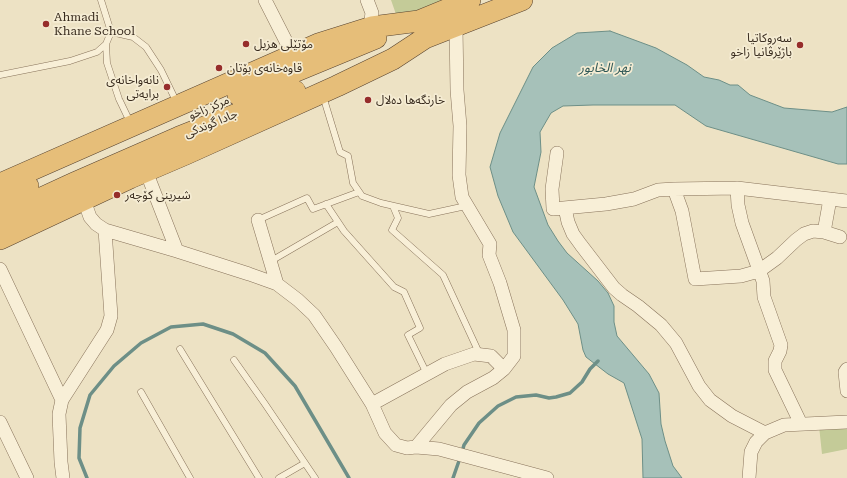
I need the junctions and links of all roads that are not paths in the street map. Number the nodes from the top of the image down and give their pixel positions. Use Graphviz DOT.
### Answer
graph roads {
  1 [pos="101,0"];
  2 [pos="265,0"];
  3 [pos="367,0"];
  4 [pos="470,0"];
  5 [pos="522,0"];
  6 [pos="370,27"];
  7 [pos="456,27"];
  8 [pos="422,30"];
  9 [pos="111,32"];
  10 [pos="106,44"];
  11 [pos="293,55"];
  12 [pos="0,76"];
  13 [pos="322,93"];
  14 [pos="178,107"];
  15 [pos="133,126"];
  16 [pos="557,153"];
  17 [pos="146,171"];
  18 [pos="3,179"];
  19 [pos="737,188"];
  20 [pos="674,190"];
  21 [pos="359,192"];
  22 [pos="830,199"];
  23 [pos="0,200"];
  24 [pos="84,200"];
  25 [pos="847,201"];
  26 [pos="326,204"];
  27 [pos="393,206"];
  28 [pos="466,206"];
  29 [pos="565,208"];
  30 [pos="0,217"];
  31 [pos="258,220"];
  32 [pos="338,222"];
  33 [pos="105,230"];
  34 [pos="824,232"];
  35 [pos="840,238"];
  36 [pos="0,239"];
  37 [pos="177,251"];
  38 [pos="271,261"];
  39 [pos="0,269"];
  40 [pos="759,271"];
  41 [pos="277,284"];
  42 [pos="180,349"];
  43 [pos="480,355"];
  44 [pos="234,360"];
  45 [pos="504,369"];
  46 [pos="847,369"];
  47 [pos="426,374"];
  48 [pos="847,391"];
  49 [pos="141,392"];
  50 [pos="62,400"];
  51 [pos="372,404"];
  52 [pos="0,422"];
  53 [pos="847,422"];
  54 [pos="801,424"];
  55 [pos="765,433"];
  56 [pos="416,447"];
  57 [pos="305,463"];
  58 [pos="541,477"];
  59 [pos="27,478"];
  60 [pos="63,478"];
  61 [pos="190,478"];
  62 [pos="259,478"];
  63 [pos="279,478"];
  64 [pos="315,478"];
  65 [pos="749,478"];
  1 -- 9 [label="lane"];
  2 -- 11 [label="street"];
  3 -- 6 [label="street"];
  4 -- 8 [label="highway"];
  5 -- 7 [label="highway"];
  6 -- 8 [label="highway"];
  6 -- 11 [label="highway"];
  7 -- 8 [label="highway"];
  7 -- 28 [label="street"];
  8 -- 13 [label="highway"];
  8 -- 23 [label="highway, مركز زاخو"];
  8 -- 30 [label="highway, جادا گوندکی"];
  9 -- 10 [label="lane"];
  9 -- 14 [label="lane"];
  10 -- 12 [label="lane"];
  10 -- 15 [label="lane"];
  11 -- 14 [label="highway"];
  13 -- 17 [label="highway"];
  13 -- 21 [label="lane"];
  14 -- 15 [label="highway"];
  15 -- 18 [label="highway"];
  16 -- 29 [label="street"];
  17 -- 24 [label="highway"];
  17 -- 37 [label="street"];
  19 -- 20 [label="street"];
  19 -- 22 [label="street"];
  19 -- 40 [label="street"];
  20 -- 29 [label="street"];
  20 -- 40 [label="street"];
  21 -- 26 [label="lane"];
  21 -- 27 [label="lane"];
  22 -- 25 [label="street"];
  22 -- 34 [label="street"];
  24 -- 33 [label="street"];
  24 -- 36 [label="highway"];
  26 -- 31 [label="lane"];
  26 -- 32 [label="lane"];
  27 -- 28 [label="lane"];
  27 -- 43 [label="lane"];
  28 -- 45 [label="street"];
  29 -- 55 [label="street"];
  31 -- 38 [label="street"];
  32 -- 38 [label="lane"];
  32 -- 47 [label="lane"];
  33 -- 37 [label="street"];
  33 -- 50 [label="street"];
  34 -- 35 [label="street"];
  34 -- 40 [label="street"];
  37 -- 41 [label="street"];
  38 -- 41 [label="street"];
  39 -- 50 [label="street"];
  40 -- 54 [label="street"];
  41 -- 51 [label="street"];
  42 -- 62 [label="lane"];
  43 -- 45 [label="street"];
  43 -- 47 [label="street"];
  44 -- 57 [label="lane"];
  45 -- 56 [label="street"];
  46 -- 48 [label="street"];
  47 -- 51 [label="street"];
  49 -- 61 [label="lane"];
  50 -- 60 [label="street"];
  51 -- 56 [label="street"];
  52 -- 59 [label="street"];
  53 -- 54 [label="street"];
  54 -- 55 [label="street"];
  55 -- 65 [label="street"];
  56 -- 58 [label="street"];
  57 -- 63 [label="lane"];
  57 -- 64 [label="lane"];
}
